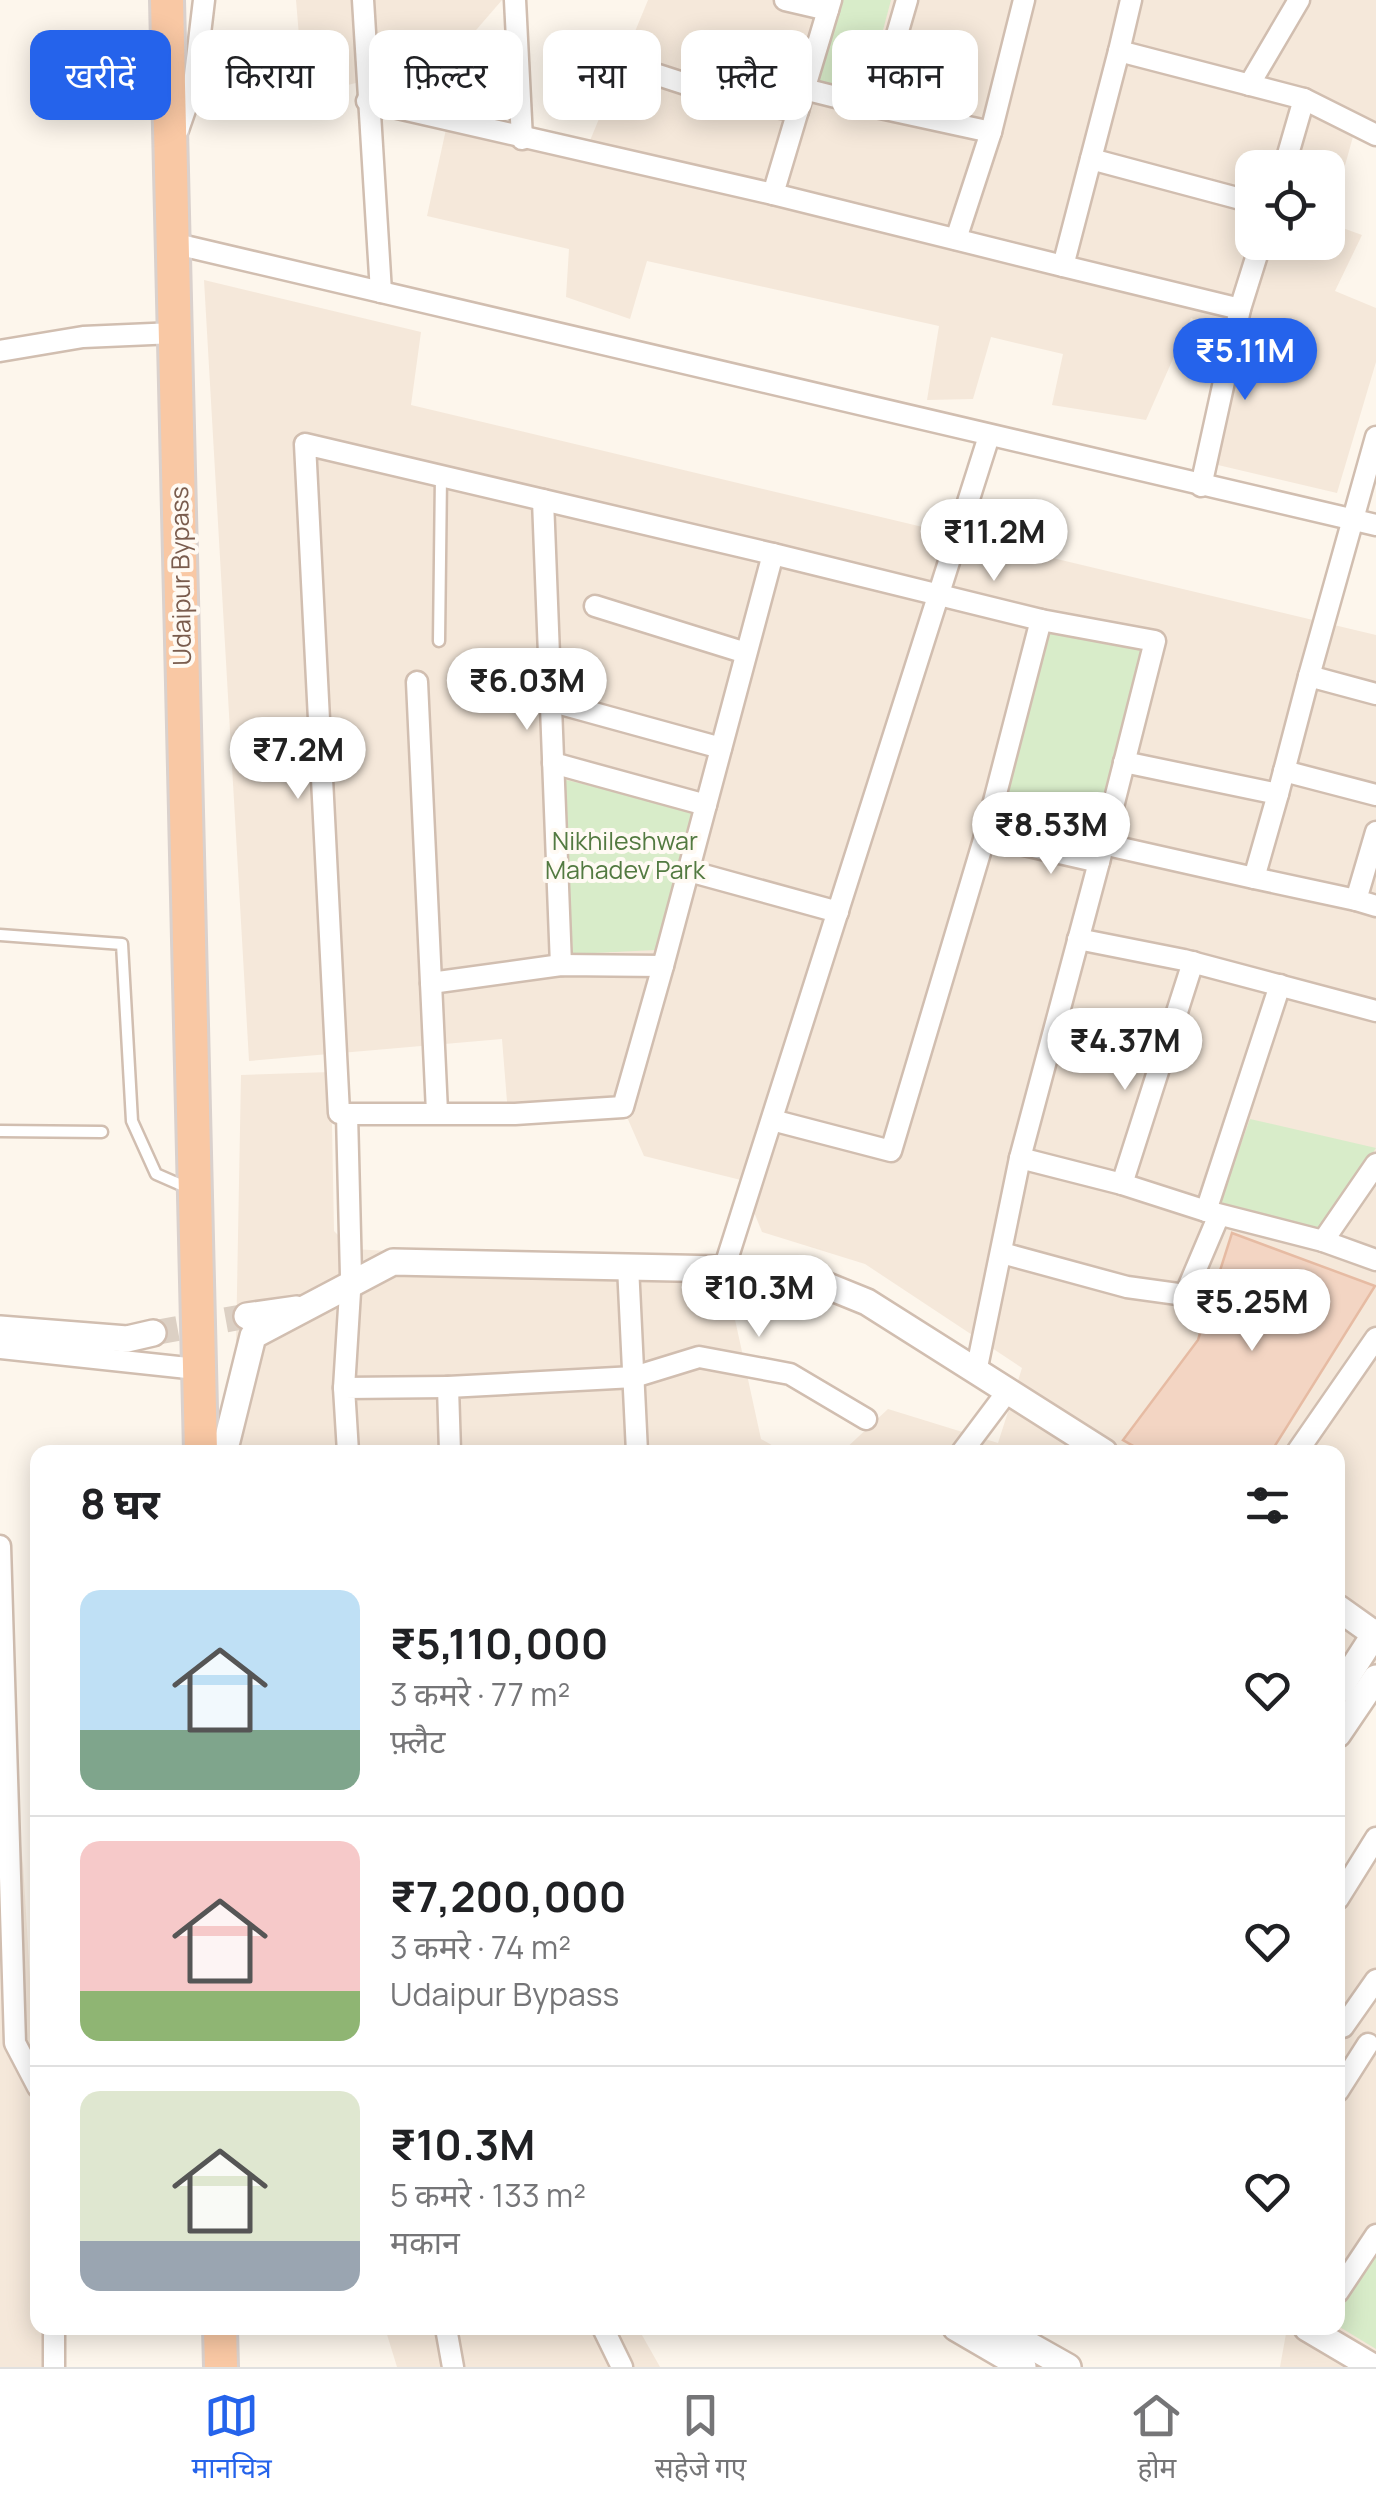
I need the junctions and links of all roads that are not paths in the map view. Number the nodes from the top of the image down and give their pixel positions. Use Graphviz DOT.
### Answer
graph roads {
  1 [pos="166,0"];
  2 [pos="204,0"];
  3 [pos="364,0"];
  4 [pos="515,0"];
  5 [pos="786,0"];
  6 [pos="907,0"];
  7 [pos="1024,0"];
  8 [pos="1131,0"];
  9 [pos="1299,0"];
  10 [pos="829,5"];
  11 [pos="898,30"];
  12 [pos="1119,51"];
  13 [pos="812,62"];
  14 [pos="1250,85"];
  15 [pos="1304,100"];
  16 [pos="367,102"];
  17 [pos="795,120"];
  18 [pos="934,120"];
  19 [pos="992,132"];
  20 [pos="1376,135"];
  21 [pos="522,138"];
  22 [pos="1289,150"];
  23 [pos="170,151"];
  24 [pos="1091,159"];
  25 [pos="774,194"];
  26 [pos="1235,197"];
  27 [pos="956,239"];
  28 [pos="172,243"];
  29 [pos="1255,260"];
  30 [pos="1063,266"];
  31 [pos="381,292"];
  32 [pos="1240,309"];
  33 [pos="175,333"];
  34 [pos="0,352"];
  35 [pos="989,436"];
  36 [pos="1376,437"];
  37 [pos="441,476"];
  38 [pos="1202,486"];
  39 [pos="543,500"];
  40 [pos="1352,520"];
  41 [pos="1376,525"];
  42 [pos="773,554"];
  43 [pos="938,598"];
  44 [pos="595,606"];
  45 [pos="1041,620"];
  46 [pos="438,641"];
  47 [pos="746,653"];
  48 [pos="1309,676"];
  49 [pos="417,682"];
  50 [pos="1376,694"];
  51 [pos="550,702"];
  52 [pos="721,748"];
  53 [pos="1124,762"];
  54 [pos="553,763"];
  55 [pos="1284,771"];
  56 [pos="1278,794"];
  57 [pos="1376,795"];
  58 [pos="706,805"];
  59 [pos="1376,832"];
  60 [pos="985,836"];
  61 [pos="1101,853"];
  62 [pos="689,871"];
  63 [pos="1254,878"];
  64 [pos="1366,903"];
  65 [pos="838,912"];
  66 [pos="0,935"];
  67 [pos="1078,938"];
  68 [pos="1193,962"];
  69 [pos="561,965"];
  70 [pos="664,966"];
  71 [pos="431,983"];
  72 [pos="1280,986"];
  73 [pos="1376,1011"];
  74 [pos="437,1112"];
  75 [pos="346,1114"];
  76 [pos="772,1120"];
  77 [pos="0,1131"];
  78 [pos="102,1132"];
  79 [pos="1020,1158"];
  80 [pos="1376,1164"];
  81 [pos="1122,1184"];
  82 [pos="194,1190"];
  83 [pos="1213,1213"];
  84 [pos="1323,1241"];
  85 [pos="1002,1253"];
  86 [pos="1376,1260"];
  87 [pos="628,1266"];
  88 [pos="724,1268"];
  89 [pos="350,1286"];
  90 [pos="297,1310"];
  91 [pos="246,1316"];
  92 [pos="0,1330"];
  93 [pos="154,1333"];
  94 [pos="1376,1338"];
  95 [pos="0,1348"];
  96 [pos="198,1369"];
  97 [pos="976,1372"];
  98 [pos="634,1377"];
  99 [pos="344,1388"];
  100 [pos="448,1388"];
  101 [pos="1006,1392"];
  102 [pos="866,1419"];
  103 [pos="201,1445"];
  104 [pos="222,1445"];
  105 [pos="348,1445"];
  106 [pos="450,1445"];
  107 [pos="637,1445"];
  108 [pos="648,1445"];
  109 [pos="967,1445"];
  110 [pos="1093,1445"];
  111 [pos="1302,1445"];
  112 [pos="0,1546"];
  113 [pos="1345,1613"];
  114 [pos="1375,1634"];
  115 [pos="1376,1678"];
  116 [pos="1345,1680"];
  117 [pos="1345,1724"];
  118 [pos="3,1803"];
  119 [pos="1376,1838"];
  120 [pos="1345,1888"];
  121 [pos="1376,1980"];
  122 [pos="7,2009"];
  123 [pos="1345,2019"];
  124 [pos="1345,2028"];
  125 [pos="1372,2046"];
  126 [pos="30,2072"];
  127 [pos="1345,2082"];
  128 [pos="1376,2235"];
  129 [pos="1345,2282"];
  130 [pos="54,2335"];
  131 [pos="220,2335"];
  132 [pos="447,2335"];
  133 [pos="606,2335"];
  134 [pos="968,2335"];
  135 [pos="1012,2335"];
  136 [pos="1322,2335"];
  137 [pos="54,2367"];
  138 [pos="221,2367"];
  139 [pos="453,2367"];
  140 [pos="622,2367"];
  141 [pos="1023,2367"];
  142 [pos="1068,2367"];
  143 [pos="1373,2367"];
  1 -- 23 [label="highway, Udaipur Bypass"];
  2 -- 23 [label="street"];
  3 -- 16 [label="street"];
  4 -- 21 [label="street"];
  5 -- 10 [label="street"];
  6 -- 11 [label="street"];
  7 -- 19 [label="street"];
  8 -- 12 [label="street"];
  9 -- 14 [label="street"];
  10 -- 13 [label="street"];
  12 -- 14 [label="street"];
  12 -- 24 [label="street"];
  14 -- 15 [label="street"];
  15 -- 20 [label="street"];
  15 -- 22 [label="street"];
  16 -- 21 [label="street"];
  16 -- 31 [label="street"];
  17 -- 25 [label="street"];
  18 -- 19 [label="street"];
  19 -- 27 [label="street"];
  21 -- 25 [label="street"];
  23 -- 28 [label="highway, Udaipur Bypass"];
  24 -- 26 [label="street"];
  24 -- 30 [label="street"];
  25 -- 27 [label="street"];
  27 -- 30 [label="street"];
  28 -- 31 [label="street"];
  28 -- 33 [label="highway, Udaipur Bypass"];
  29 -- 32 [label="street"];
  30 -- 32 [label="street"];
  31 -- 35 [label="street"];
  32 -- 38 [label="street"];
  33 -- 34 [label="street"];
  33 -- 82 [label="highway, Udaipur Bypass"];
  35 -- 38 [label="street"];
  35 -- 43 [label="street"];
  36 -- 40 [label="street"];
  37 -- 39 [label="street"];
  37 -- 46 [label="lane"];
  37 -- 75 [label="street"];
  38 -- 40 [label="street"];
  39 -- 42 [label="street"];
  39 -- 51 [label="street"];
  40 -- 41 [label="street"];
  40 -- 48 [label="street"];
  42 -- 43 [label="street"];
  42 -- 47 [label="street"];
  43 -- 45 [label="street"];
  43 -- 65 [label="street"];
  44 -- 47 [label="street"];
  45 -- 53 [label="street"];
  45 -- 60 [label="street"];
  47 -- 52 [label="street"];
  48 -- 50 [label="street"];
  48 -- 55 [label="street"];
  49 -- 71 [label="street"];
  51 -- 52 [label="street"];
  51 -- 54 [label="street"];
  52 -- 58 [label="street"];
  53 -- 56 [label="street"];
  53 -- 61 [label="street"];
  54 -- 58 [label="street"];
  54 -- 69 [label="street"];
  55 -- 56 [label="street"];
  55 -- 57 [label="street"];
  56 -- 63 [label="street"];
  58 -- 62 [label="street"];
  59 -- 64 [label="street"];
  60 -- 61 [label="street"];
  60 -- 76 [label="street"];
  61 -- 63 [label="street"];
  61 -- 67 [label="street"];
  62 -- 65 [label="street"];
  62 -- 70 [label="street"];
  63 -- 64 [label="street"];
  65 -- 76 [label="street"];
  66 -- 82 [label="lane"];
  67 -- 68 [label="street"];
  67 -- 79 [label="street"];
  68 -- 72 [label="street"];
  68 -- 81 [label="street"];
  69 -- 70 [label="street"];
  69 -- 71 [label="street"];
  70 -- 74 [label="street"];
  71 -- 74 [label="street"];
  72 -- 73 [label="street"];
  72 -- 83 [label="street"];
  74 -- 75 [label="street"];
  75 -- 89 [label="street"];
  76 -- 88 [label="street"];
  77 -- 78 [label="lane"];
  79 -- 81 [label="street"];
  79 -- 85 [label="street"];
  80 -- 84 [label="street"];
  81 -- 83 [label="street"];
  82 -- 96 [label="highway, Udaipur Bypass"];
  83 -- 84 [label="street"];
  83 -- 85 [label="street"];
  84 -- 86 [label="street"];
  85 -- 97 [label="street"];
  87 -- 88 [label="street"];
  87 -- 89 [label="street"];
  87 -- 98 [label="street"];
  88 -- 97 [label="street"];
  89 -- 90 [label="street"];
  89 -- 99 [label="street"];
  90 -- 91 [label="street"];
  90 -- 104 [label="street"];
  92 -- 93 [label="street"];
  94 -- 111 [label="street"];
  95 -- 96 [label="street"];
  96 -- 103 [label="highway, Udaipur Bypass"];
  97 -- 101 [label="street"];
  98 -- 100 [label="street"];
  98 -- 102 [label="street"];
  98 -- 107 [label="street"];
  98 -- 108 [label="street"];
  99 -- 100 [label="street"];
  99 -- 105 [label="street"];
  100 -- 106 [label="street"];
  101 -- 109 [label="street"];
  101 -- 110 [label="street"];
  112 -- 118 [label="street"];
  113 -- 114 [label="street"];
  114 -- 116 [label="street"];
  115 -- 117 [label="street"];
  118 -- 122 [label="street"];
  119 -- 120 [label="street"];
  121 -- 123 [label="street"];
  122 -- 126 [label="street"];
  124 -- 125 [label="street"];
  125 -- 127 [label="street"];
  128 -- 129 [label="street"];
  130 -- 137 [label="street"];
  131 -- 138 [label="highway"];
  132 -- 139 [label="street"];
  133 -- 140 [label="street"];
  134 -- 141 [label="street"];
  135 -- 142 [label="street"];
  136 -- 143 [label="street"];
}
